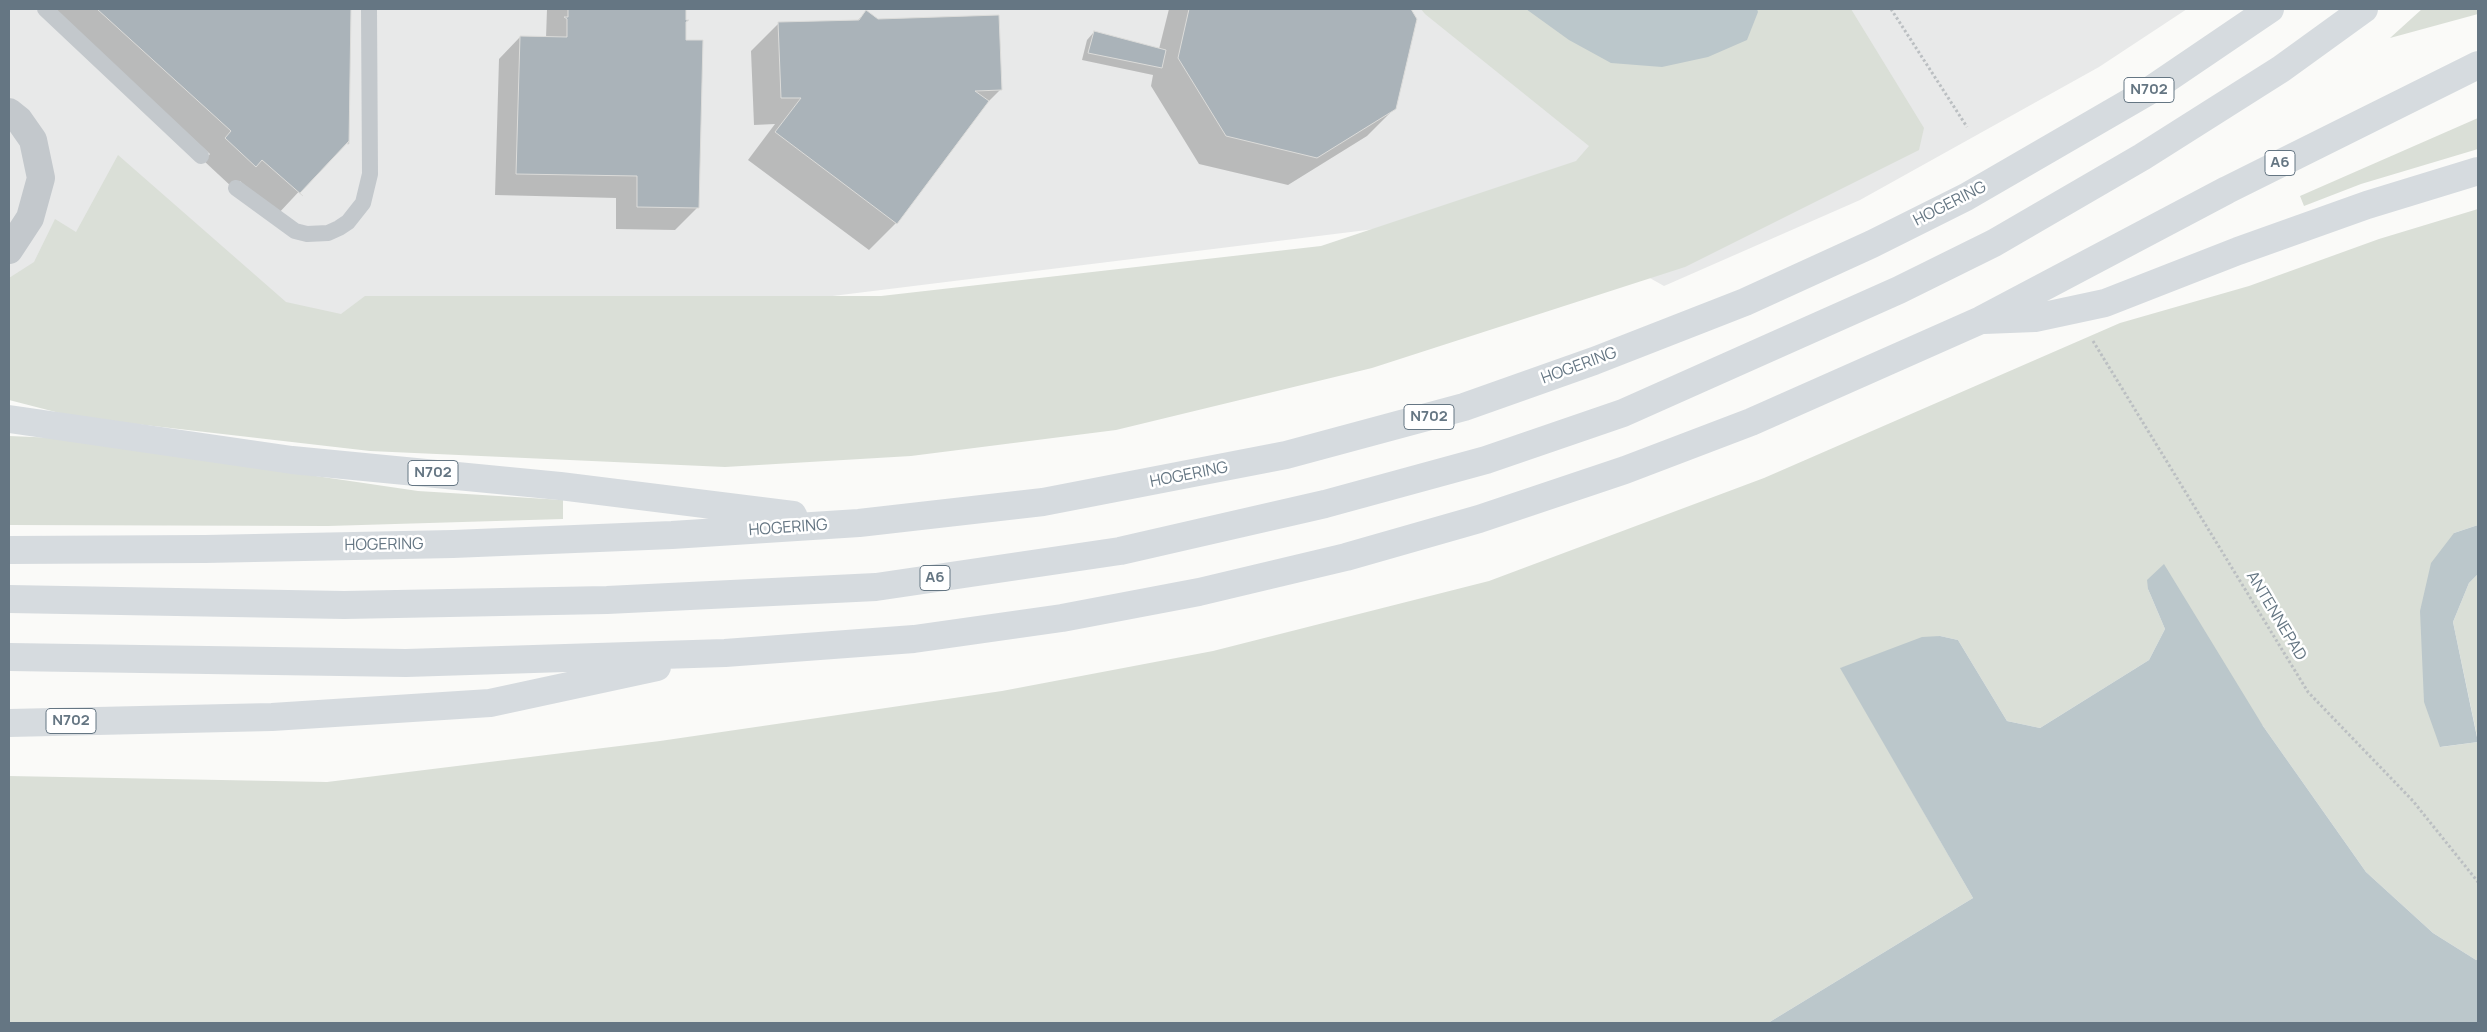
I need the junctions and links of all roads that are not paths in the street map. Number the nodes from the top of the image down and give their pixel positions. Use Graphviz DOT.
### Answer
graph roads {
  1 [pos="45,9"];
  2 [pos="369,9"];
  3 [pos="2270,9"];
  4 [pos="2364,9"];
  5 [pos="2478,65"];
  6 [pos="12,118"];
  7 [pos="201,156"];
  8 [pos="2478,171"];
  9 [pos="236,188"];
  10 [pos="9,250"];
  11 [pos="2030,307"];
  12 [pos="1981,320"];
  13 [pos="9,418"];
  14 [pos="859,524"];
  15 [pos="9,550"];
  16 [pos="9,599"];
  17 [pos="724,653"];
  18 [pos="9,657"];
  19 [pos="9,723"];
  1 -- 7 [label="lane"];
  2 -- 9 [label="lane"];
  3 -- 14 [label="highway, HOGERING / N702"];
  4 -- 16 [label="highway, A6"];
  5 -- 11 [label="highway, A6"];
  6 -- 10 [label="street"];
  8 -- 11 [label="highway, A6"];
  11 -- 12 [label="highway, A6"];
  12 -- 17 [label="highway, N702"];
  13 -- 14 [label="highway, N702"];
  14 -- 15 [label="highway, HOGERING / N702"];
  17 -- 18 [label="highway, N702"];
  17 -- 19 [label="highway, N702"];
}
